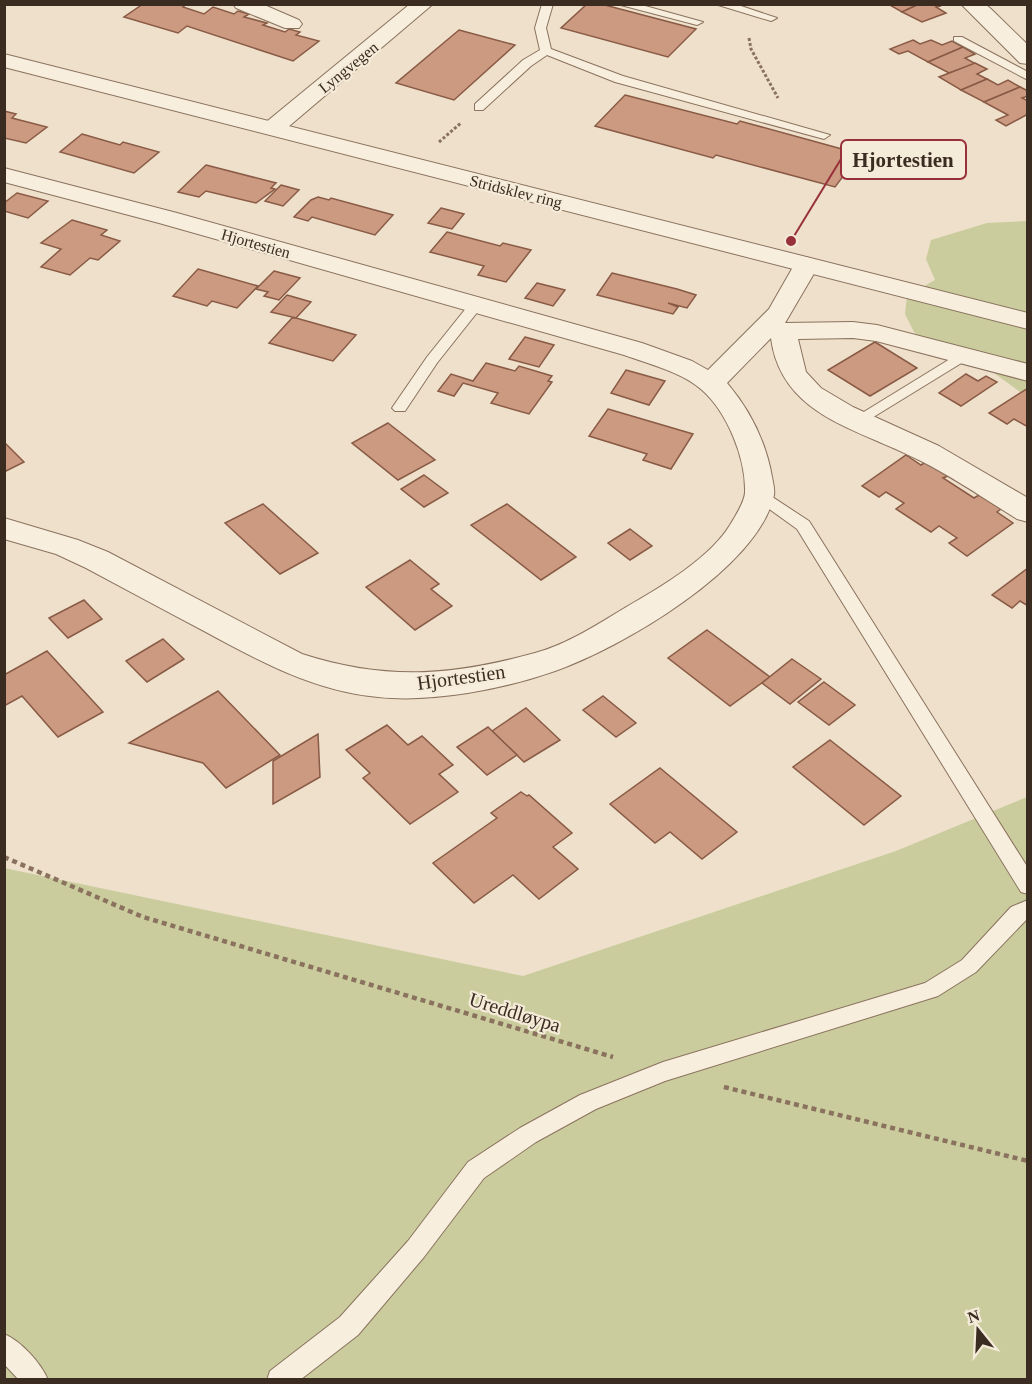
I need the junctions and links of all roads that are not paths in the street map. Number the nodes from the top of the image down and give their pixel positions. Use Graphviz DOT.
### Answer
graph roads {
  1 [pos="243,4"];
  2 [pos="423,4"];
  3 [pos="548,4"];
  4 [pos="622,4"];
  5 [pos="720,4"];
  6 [pos="971,4"];
  7 [pos="771,18"];
  8 [pos="697,22"];
  9 [pos="292,24"];
  10 [pos="958,39"];
  11 [pos="546,51"];
  12 [pos="1028,58"];
  13 [pos="4,60"];
  14 [pos="1028,77"];
  15 [pos="479,107"];
  16 [pos="273,128"];
  17 [pos="825,135"];
  18 [pos="4,175"];
  19 [pos="806,265"];
  20 [pos="476,305"];
  21 [pos="1028,321"];
  22 [pos="776,328"];
  23 [pos="963,356"];
  24 [pos="1028,373"];
  25 [pos="711,383"];
  26 [pos="400,408"];
  27 [pos="857,421"];
  28 [pos="760,494"];
  29 [pos="1028,512"];
  30 [pos="4,528"];
  31 [pos="1028,886"];
  32 [pos="1028,908"];
  33 [pos="4,1347"];
  34 [pos="36,1380"];
  35 [pos="279,1380"];
  1 -- 9 [label="street"];
  2 -- 16 [label="street, Lyngvegen"];
  3 -- 11 [label="lane"];
  4 -- 8 [label="lane"];
  5 -- 7 [label="lane"];
  6 -- 12 [label="street"];
  10 -- 14 [label="lane"];
  11 -- 15 [label="lane"];
  11 -- 17 [label="lane"];
  13 -- 16 [label="street, Stridsklev ring"];
  16 -- 19 [label="street, Stridsklev ring"];
  18 -- 20 [label="street, Hjortestien"];
  19 -- 21 [label="street, Stridsklev ring"];
  19 -- 22 [label="street"];
  20 -- 25 [label="street, Hjortestien"];
  20 -- 26 [label="lane"];
  22 -- 23 [label="street"];
  22 -- 25 [label="street"];
  22 -- 27 [label="street"];
  23 -- 24 [label="street"];
  23 -- 27 [label="lane"];
  25 -- 28 [label="street, Hjortestien"];
  27 -- 29 [label="street"];
  28 -- 30 [label="street, Hjortestien"];
  28 -- 31 [label="lane"];
  32 -- 35 [label="lane"];
  33 -- 34 [label="lane"];
}
